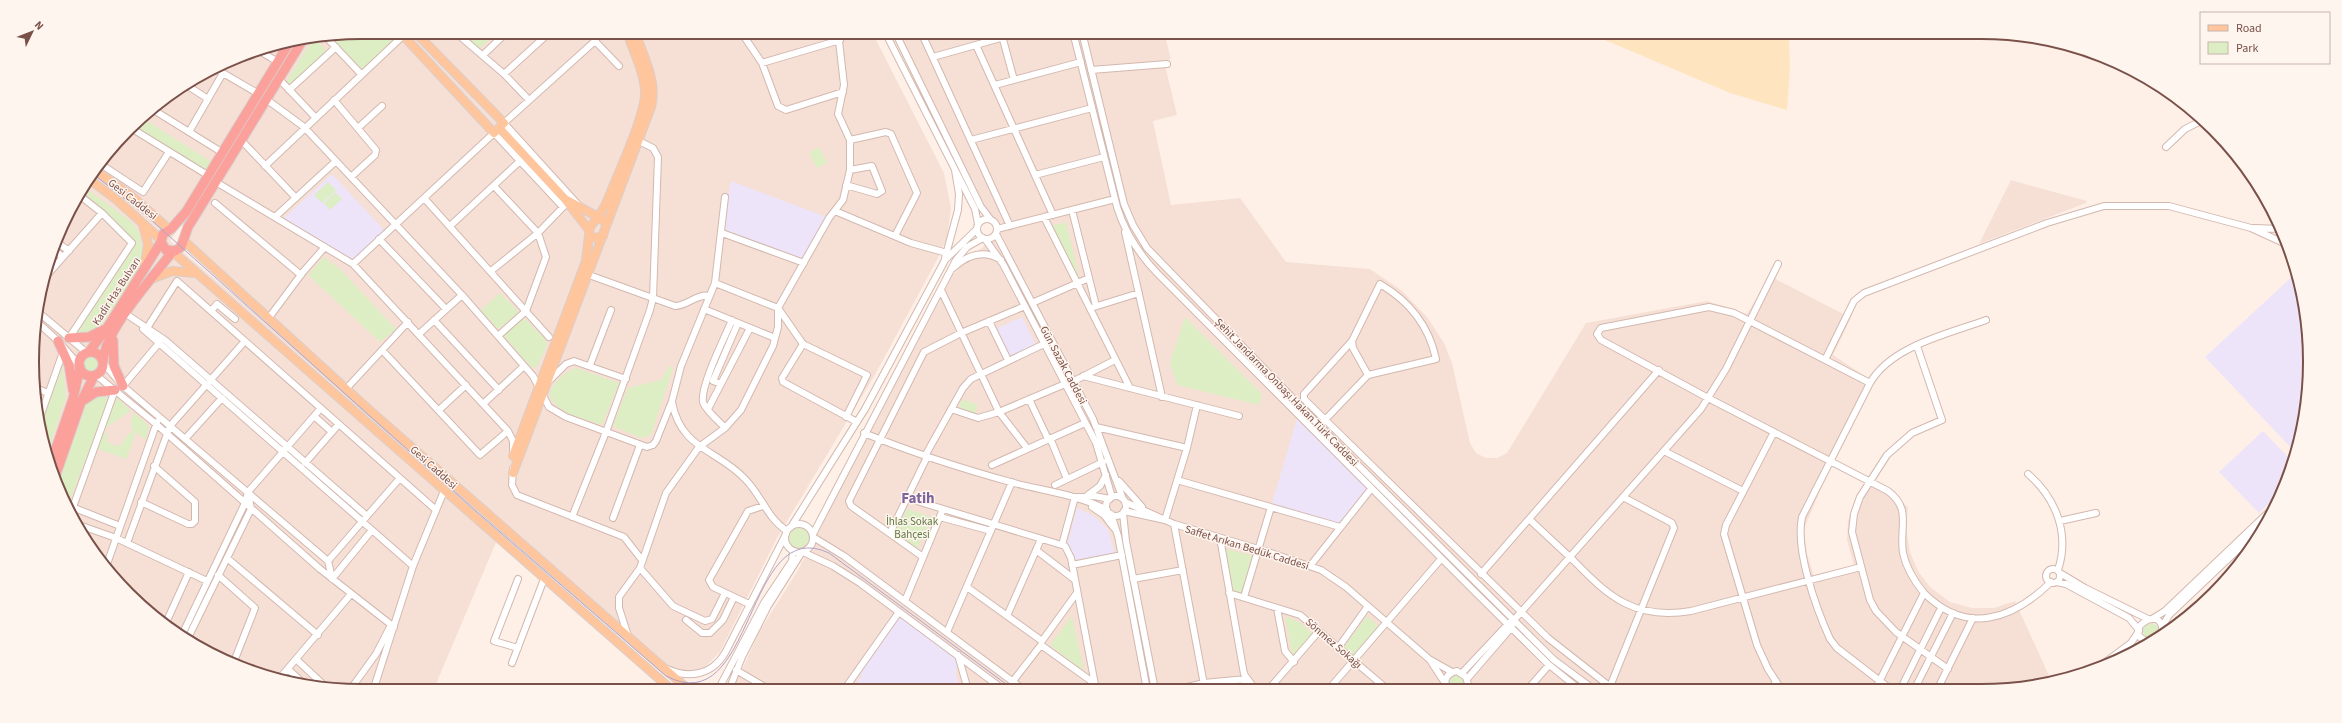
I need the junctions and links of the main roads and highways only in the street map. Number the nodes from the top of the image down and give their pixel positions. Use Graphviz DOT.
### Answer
graph roads {
  1 [pos="409,39"];
  2 [pos="421,39"];
  3 [pos="629,39"];
  4 [pos="638,39"];
  5 [pos="300,45"];
  6 [pos="286,48"];
  7 [pos="263,96"];
  8 [pos="499,128"];
  9 [pos="100,173"];
  10 [pos="212,179"];
  11 [pos="93,183"];
  12 [pos="565,203"];
  13 [pos="598,217"];
  14 [pos="143,225"];
  15 [pos="608,226"];
  16 [pos="170,230"];
  17 [pos="589,232"];
  18 [pos="603,236"];
  19 [pos="183,240"];
  20 [pos="161,241"];
  21 [pos="172,252"];
  22 [pos="142,272"];
  23 [pos="196,273"];
  24 [pos="148,281"];
  25 [pos="112,328"];
  26 [pos="69,338"];
  27 [pos="58,341"];
  28 [pos="88,352"];
  29 [pos="103,363"];
  30 [pos="80,366"];
  31 [pos="95,376"];
  32 [pos="81,402"];
  33 [pos="71,404"];
  34 [pos="53,456"];
  35 [pos="513,456"];
  36 [pos="58,469"];
  37 [pos="513,473"];
  38 [pos="665,684"];
  39 [pos="682,684"];
  1 -- 8 [label="main road"];
  2 -- 8 [label="main road"];
  3 -- 13 [label="main road"];
  4 -- 15 [label="main road"];
  5 -- 7 [label="highway"];
  6 -- 7 [label="highway"];
  7 -- 10 [label="highway"];
  7 -- 10 [label="highway"];
  8 -- 12 [label="main road"];
  9 -- 16 [label="main road, Gesi Caddesi"];
  10 -- 16 [label="highway"];
  10 -- 19 [label="highway"];
  11 -- 14 [label="main road, Gesi Caddesi"];
  12 -- 13 [label="main road"];
  12 -- 17 [label="main road"];
  13 -- 15 [label="main road"];
  13 -- 17 [label="main road"];
  14 -- 20 [label="main road, Gesi Caddesi"];
  14 -- 22 [label="main road"];
  15 -- 18 [label="main road"];
  16 -- 19 [label="highway"];
  16 -- 20 [label="highway"];
  17 -- 18 [label="main road"];
  17 -- 35 [label="main road"];
  18 -- 37 [label="main road"];
  19 -- 21 [label="highway"];
  19 -- 39 [label="main road, Gesi Caddesi"];
  20 -- 21 [label="highway"];
  20 -- 22 [label="highway, Kadir Has Bulvarı"];
  21 -- 23 [label="main road, Gesi Caddesi"];
  21 -- 24 [label="highway, Kadir Has Bulvarı"];
  22 -- 25 [label="highway, Kadir Has Bulvarı"];
  23 -- 24 [label="main road"];
  23 -- 38 [label="main road, Gesi Caddesi"];
  24 -- 25 [label="highway, Kadir Has Bulvarı"];
  25 -- 26 [label="highway"];
  25 -- 28 [label="highway, Kadir Has Bulvarı"];
  25 -- 29 [label="highway, Kadir Has Bulvarı"];
  25 -- 32 [label="highway"];
  27 -- 33 [label="highway"];
  28 -- 29 [label="highway"];
  28 -- 30 [label="highway"];
  29 -- 31 [label="highway"];
  30 -- 31 [label="highway"];
  30 -- 33 [label="highway"];
  31 -- 32 [label="highway"];
  32 -- 36 [label="highway"];
  33 -- 34 [label="highway"];
}
